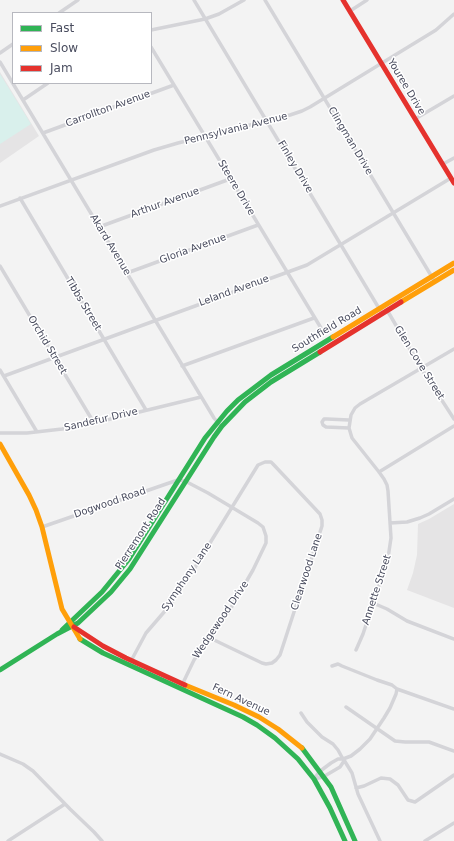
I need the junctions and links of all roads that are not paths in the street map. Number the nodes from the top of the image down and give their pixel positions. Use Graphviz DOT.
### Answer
graph roads {
  1 [pos="78,0"];
  2 [pos="194,0"];
  3 [pos="244,0"];
  4 [pos="265,0"];
  5 [pos="343,0"];
  6 [pos="368,0"];
  7 [pos="350,11"];
  8 [pos="60,12"];
  9 [pos="454,14"];
  10 [pos="205,19"];
  11 [pos="152,30"];
  12 [pos="12,45"];
  13 [pos="152,49"];
  14 [pos="0,53"];
  15 [pos="0,62"];
  16 [pos="381,63"];
  17 [pos="12,82"];
  18 [pos="13,84"];
  19 [pos="47,84"];
  20 [pos="174,85"];
  21 [pos="454,96"];
  22 [pos="324,98"];
  23 [pos="23,100"];
  24 [pos="415,119"];
  25 [pos="267,121"];
  26 [pos="43,133"];
  27 [pos="204,136"];
  28 [pos="454,158"];
  29 [pos="443,164"];
  30 [pos="230,179"];
  31 [pos="71,180"];
  32 [pos="453,180"];
  33 [pos="20,198"];
  34 [pos="0,206"];
  35 [pos="393,213"];
  36 [pos="258,225"];
  37 [pos="100,228"];
  38 [pos="341,244"];
  39 [pos="454,263"];
  40 [pos="0,266"];
  41 [pos="454,270"];
  42 [pos="287,272"];
  43 [pos="127,273"];
  44 [pos="432,277"];
  45 [pos="435,282"];
  46 [pos="382,307"];
  47 [pos="385,313"];
  48 [pos="314,318"];
  49 [pos="155,320"];
  50 [pos="321,328"];
  51 [pos="104,339"];
  52 [pos="327,341"];
  53 [pos="330,346"];
  54 [pos="454,349"];
  55 [pos="54,357"];
  56 [pos="293,362"];
  57 [pos="182,366"];
  58 [pos="296,367"];
  59 [pos="421,368"];
  60 [pos="0,370"];
  61 [pos="4,376"];
  62 [pos="252,392"];
  63 [pos="201,397"];
  64 [pos="146,410"];
  65 [pos="454,419"];
  66 [pos="350,420"];
  67 [pos="94,423"];
  68 [pos="220,424"];
  69 [pos="454,426"];
  70 [pos="349,428"];
  71 [pos="37,432"];
  72 [pos="0,433"];
  73 [pos="0,444"];
  74 [pos="379,472"];
  75 [pos="178,480"];
  76 [pos="185,481"];
  77 [pos="168,497"];
  78 [pos="454,499"];
  79 [pos="174,500"];
  80 [pos="232,507"];
  81 [pos="390,523"];
  82 [pos="42,527"];
  83 [pos="134,557"];
  84 [pos="373,603"];
  85 [pos="71,624"];
  86 [pos="210,638"];
  87 [pos="454,639"];
  88 [pos="356,650"];
  89 [pos="130,663"];
  90 [pos="332,666"];
  91 [pos="0,670"];
  92 [pos="183,683"];
  93 [pos="180,689"];
  94 [pos="397,689"];
  95 [pos="346,707"];
  96 [pos="454,709"];
  97 [pos="301,713"];
  98 [pos="377,728"];
  99 [pos="454,751"];
  100 [pos="0,754"];
  101 [pos="343,759"];
  102 [pos="319,772"];
  103 [pos="454,776"];
  104 [pos="323,777"];
  105 [pos="314,779"];
  106 [pos="356,788"];
  107 [pos="65,804"];
  108 [pos="454,823"];
  109 [pos="8,841"];
  110 [pos="102,841"];
  111 [pos="345,841"];
  112 [pos="355,841"];
  113 [pos="380,841"];
  114 [pos="425,841"];
  1 -- 8 [label="street"];
  2 -- 10 [label="street, Finley Drive"];
  3 -- 10 [label="street"];
  4 -- 22 [label="street, Clingman Drive"];
  5 -- 7 [label="main road, Youree Drive"];
  6 -- 7 [label="street"];
  7 -- 16 [label="main road, Youree Drive"];
  9 -- 16 [label="street, Pennsylvania Avenue"];
  10 -- 11 [label="street"];
  10 -- 25 [label="street, Finley Drive"];
  12 -- 14 [label="street"];
  13 -- 20 [label="street, Steere Drive"];
  15 -- 17 [label="street, Akard Avenue"];
  16 -- 22 [label="street, Pennsylvania Avenue"];
  16 -- 24 [label="main road, Youree Drive"];
  18 -- 23 [label="street, Akard Avenue"];
  19 -- 23 [label="street"];
  20 -- 26 [label="street, Carrollton Avenue"];
  20 -- 27 [label="street, Steere Drive"];
  21 -- 24 [label="street"];
  22 -- 25 [label="street, Pennsylvania Avenue"];
  22 -- 35 [label="street, Clingman Drive"];
  23 -- 26 [label="street, Akard Avenue"];
  24 -- 29 [label="main road, Youree Drive"];
  25 -- 27 [label="street, Pennsylvania Avenue"];
  25 -- 38 [label="street, Finley Drive"];
  26 -- 31 [label="street, Akard Avenue"];
  27 -- 30 [label="street, Steere Drive"];
  27 -- 31 [label="street, Pennsylvania Avenue"];
  28 -- 29 [label="street"];
  29 -- 32 [label="main road, Youree Drive"];
  30 -- 36 [label="street, Steere Drive"];
  30 -- 37 [label="street, Arthur Avenue"];
  31 -- 33 [label="street, Pennsylvania Avenue"];
  31 -- 37 [label="street, Akard Avenue"];
  32 -- 35 [label="street, Leland Avenue"];
  33 -- 34 [label="street, Pennsylvania Avenue"];
  33 -- 51 [label="street, Tibbs Street"];
  35 -- 38 [label="street, Leland Avenue"];
  35 -- 44 [label="street, Clingman Drive"];
  36 -- 42 [label="street, Steere Drive"];
  36 -- 43 [label="street, Gloria Avenue"];
  37 -- 43 [label="street, Akard Avenue"];
  38 -- 42 [label="street, Leland Avenue"];
  38 -- 46 [label="street, Finley Drive"];
  39 -- 44 [label="main road, Southfield Road"];
  40 -- 55 [label="street, Orchid Street"];
  41 -- 45 [label="main road, Southfield Road"];
  42 -- 48 [label="street, Steere Drive"];
  42 -- 49 [label="street, Leland Avenue"];
  43 -- 49 [label="street, Akard Avenue"];
  44 -- 45 [label="street, Clingman Drive"];
  44 -- 46 [label="main road, Southfield Road"];
  45 -- 47 [label="main road, Southfield Road"];
  46 -- 47 [label="street, Glen Cove Street"];
  46 -- 52 [label="main road, Southfield Road"];
  47 -- 53 [label="main road, Southfield Road"];
  47 -- 59 [label="street, Glen Cove Street"];
  48 -- 50 [label="street, Steere Drive"];
  48 -- 57 [label="street"];
  49 -- 51 [label="street, Leland Avenue"];
  49 -- 57 [label="street, Akard Avenue"];
  51 -- 55 [label="street, Leland Avenue"];
  51 -- 64 [label="street, Tibbs Street"];
  52 -- 53 [label="main road"];
  52 -- 56 [label="main road, Southfield Road"];
  53 -- 58 [label="main road, Southfield Road"];
  54 -- 59 [label="street"];
  55 -- 61 [label="street, Leland Avenue"];
  55 -- 67 [label="street, Orchid Street"];
  56 -- 58 [label="main road"];
  56 -- 62 [label="main road, Southfield Road"];
  57 -- 63 [label="street, Akard Avenue"];
  58 -- 62 [label="main road, Southfield Road"];
  59 -- 65 [label="street, Glen Cove Street"];
  59 -- 66 [label="street"];
  60 -- 61 [label="street"];
  61 -- 71 [label="street"];
  62 -- 68 [label="main road, Southfield Road"];
  63 -- 64 [label="street, Sandefur Drive"];
  63 -- 68 [label="street, Akard Avenue"];
  64 -- 67 [label="street, Sandefur Drive"];
  66 -- 70 [label="street"];
  66 -- 70 [label="street"];
  67 -- 71 [label="street, Sandefur Drive"];
  68 -- 75 [label="main road, Pierremont Road"];
  68 -- 76 [label="main road, Pierremont Road"];
  69 -- 74 [label="street"];
  70 -- 74 [label="street, Annette Street"];
  71 -- 72 [label="street, Sandefur Drive"];
  73 -- 82 [label="main road, Fern Avenue"];
  74 -- 81 [label="street, Annette Street"];
  75 -- 76 [label="street"];
  75 -- 77 [label="main road, Pierremont Road"];
  75 -- 82 [label="street, Dogwood Road"];
  76 -- 79 [label="main road, Pierremont Road"];
  76 -- 80 [label="street"];
  77 -- 79 [label="main road"];
  77 -- 83 [label="main road, Pierremont Road"];
  78 -- 81 [label="street"];
  79 -- 83 [label="main road, Pierremont Road"];
  80 -- 86 [label="street, Wedgewood Drive"];
  80 -- 86 [label="street, Clearwood Lane"];
  80 -- 89 [label="street, Symphony Lane"];
  81 -- 84 [label="street, Annette Street"];
  82 -- 85 [label="main road, Fern Avenue"];
  83 -- 85 [label="main road, Pierremont Road"];
  84 -- 87 [label="street"];
  84 -- 88 [label="street, Annette Street"];
  85 -- 89 [label="main road, Fern Avenue"];
  85 -- 91 [label="main road, Pierremont Road"];
  86 -- 92 [label="street, Wedgewood Drive"];
  89 -- 92 [label="main road, Fern Avenue"];
  89 -- 93 [label="main road, Fern Avenue"];
  90 -- 94 [label="street"];
  92 -- 93 [label="street, Wedgewood Drive"];
  92 -- 102 [label="main road, Fern Avenue"];
  93 -- 105 [label="main road, Fern Avenue"];
  94 -- 96 [label="street"];
  94 -- 98 [label="street"];
  95 -- 98 [label="street"];
  97 -- 101 [label="street"];
  98 -- 99 [label="street"];
  98 -- 101 [label="street"];
  100 -- 107 [label="street"];
  101 -- 102 [label="street"];
  101 -- 104 [label="street"];
  101 -- 106 [label="street"];
  102 -- 104 [label="main road, Fern Avenue"];
  102 -- 105 [label="street"];
  103 -- 106 [label="street"];
  104 -- 105 [label="street"];
  104 -- 112 [label="main road, Fern Avenue"];
  105 -- 111 [label="main road, Fern Avenue"];
  106 -- 113 [label="street"];
  107 -- 109 [label="street"];
  107 -- 110 [label="street"];
  108 -- 114 [label="street"];
}
